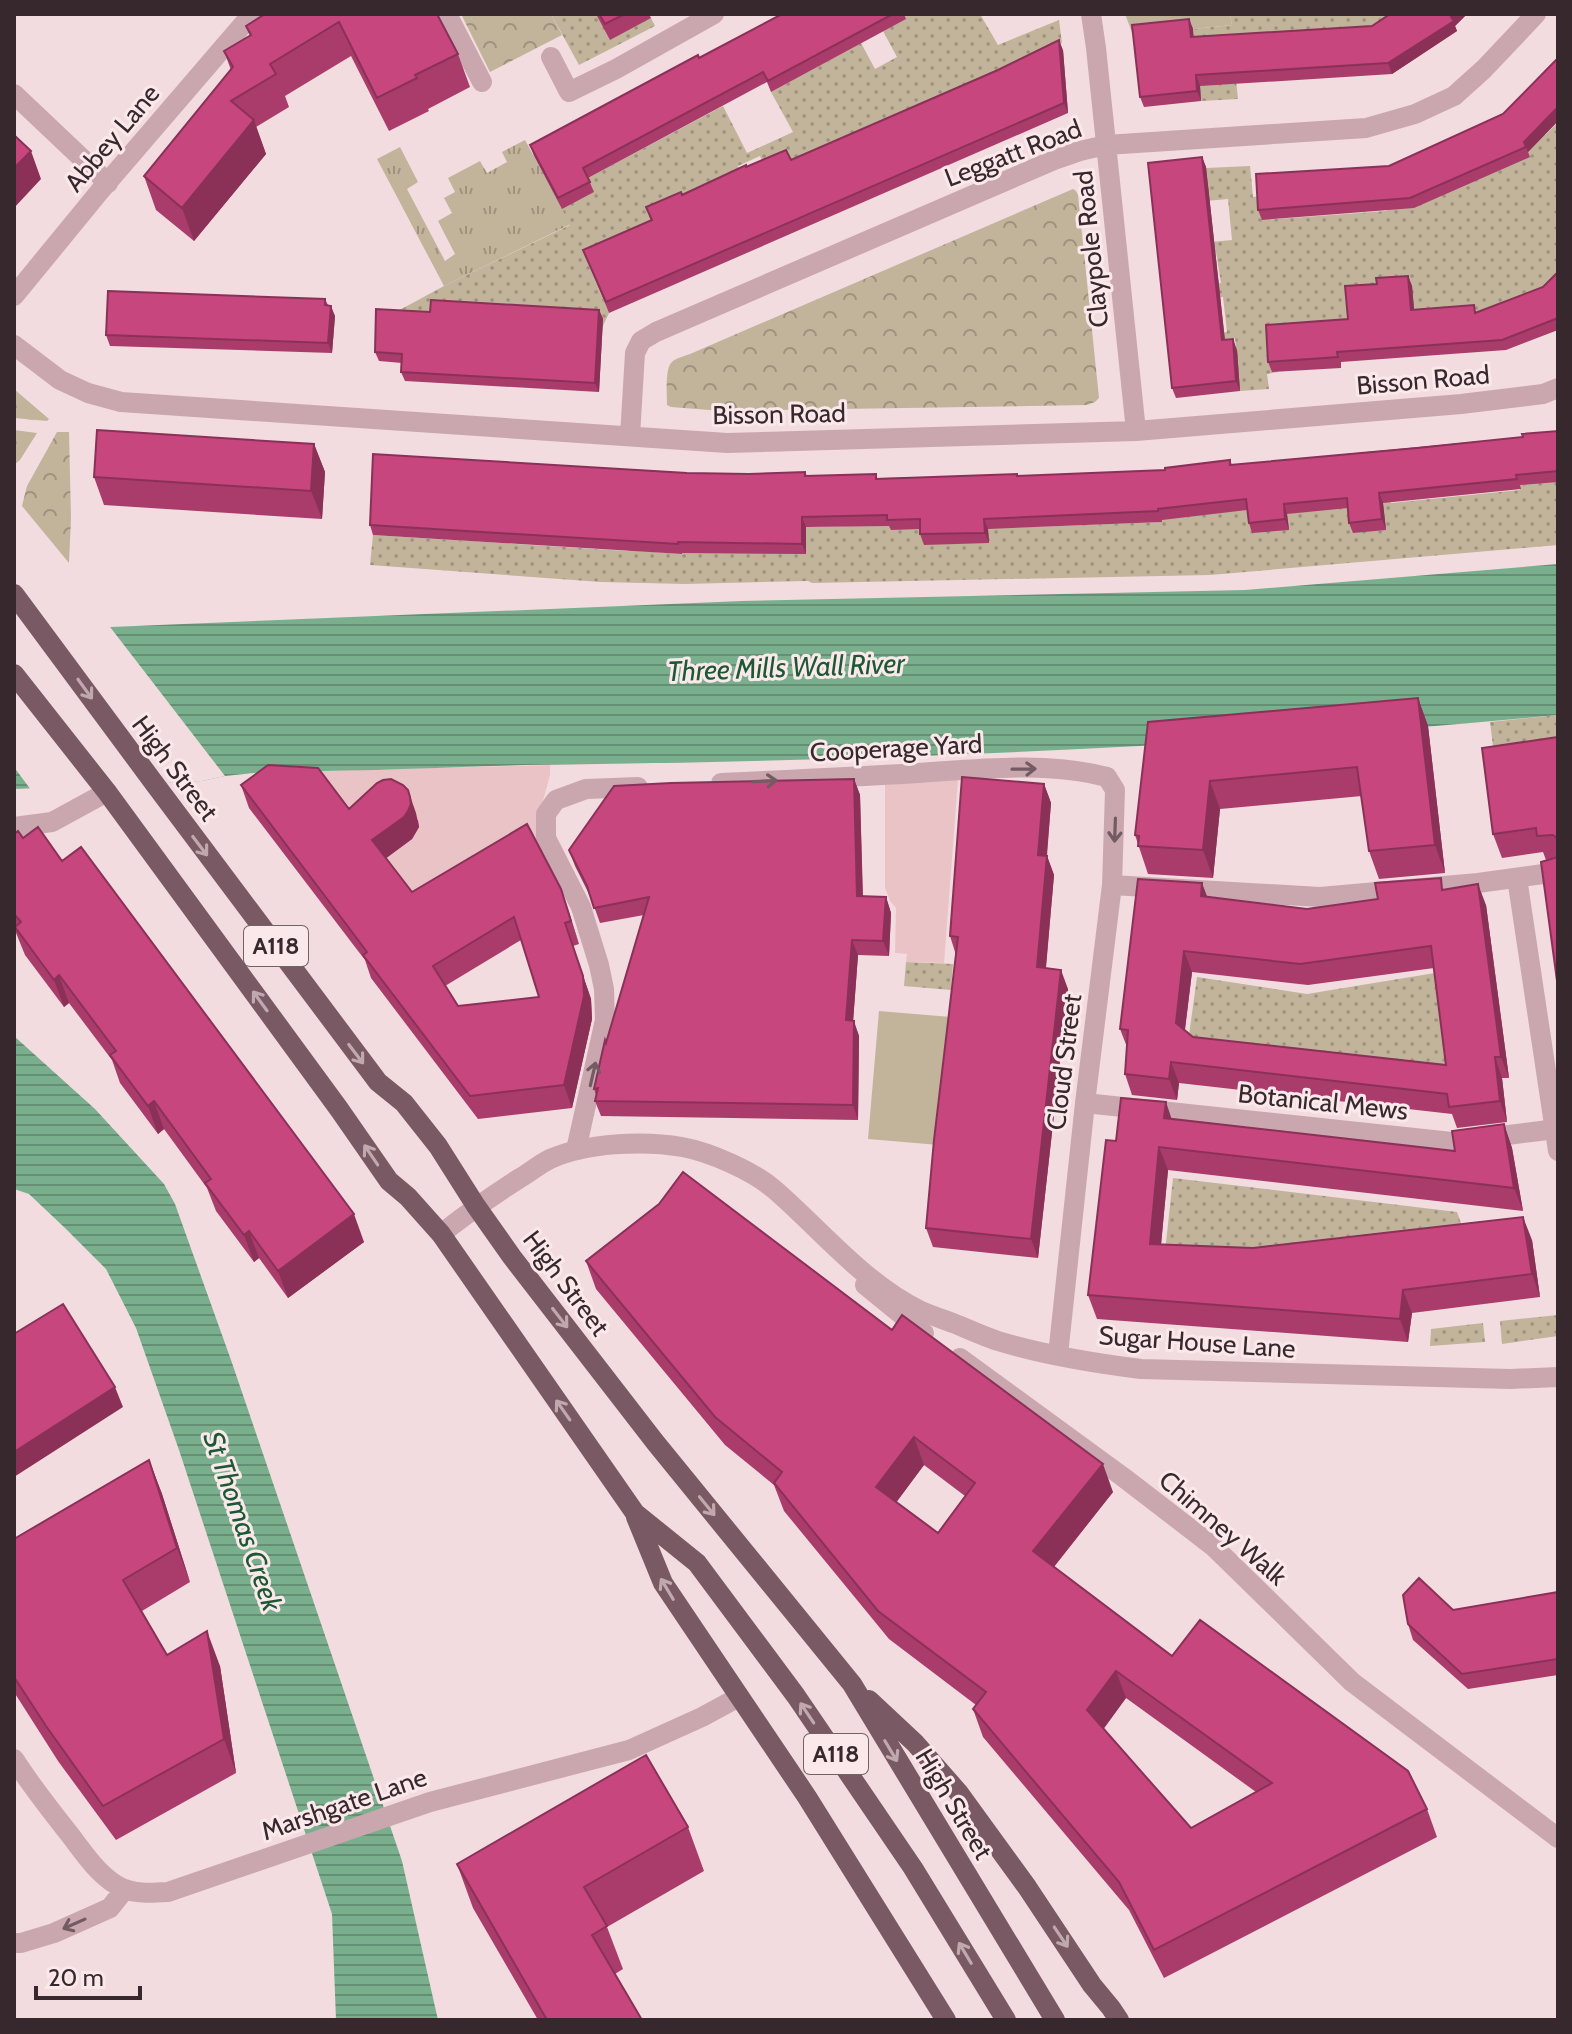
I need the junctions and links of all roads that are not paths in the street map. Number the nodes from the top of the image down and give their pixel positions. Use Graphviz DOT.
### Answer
graph roads {
  1 [pos="252,14"];
  2 [pos="447,14"];
  3 [pos="1091,14"];
  4 [pos="1536,14"];
  5 [pos="706,16"];
  6 [pos="551,57"];
  7 [pos="482,82"];
  8 [pos="14,94"];
  9 [pos="1106,145"];
  10 [pos="108,183"];
  11 [pos="14,296"];
  12 [pos="14,345"];
  13 [pos="1558,388"];
  14 [pos="1136,431"];
  15 [pos="630,436"];
  16 [pos="14,594"];
  17 [pos="14,674"];
  18 [pos="1107,777"];
  19 [pos="702,784"];
  20 [pos="658,786"];
  21 [pos="104,789"];
  22 [pos="14,827"];
  23 [pos="1558,872"];
  24 [pos="1517,878"];
  25 [pos="1112,885"];
  26 [pos="1085,1103"];
  27 [pos="1556,1129"];
  28 [pos="576,1150"];
  29 [pos="1558,1151"];
  30 [pos="476,1206"];
  31 [pos="441,1234"];
  32 [pos="858,1267"];
  33 [pos="1058,1355"];
  34 [pos="1558,1377"];
  35 [pos="635,1513"];
  36 [pos="852,1684"];
  37 [pos="739,1697"];
  38 [pos="14,1759"];
  39 [pos="1558,1838"];
  40 [pos="125,1889"];
  41 [pos="14,1943"];
  42 [pos="946,2020"];
  43 [pos="1006,2020"];
  44 [pos="1055,2020"];
  45 [pos="1119,2020"];
  1 -- 10 [label="street, Abbey Lane"];
  2 -- 7 [label="street"];
  3 -- 9 [label="street, Claypole Road"];
  4 -- 9 [label="street, Leggatt Road"];
  5 -- 6 [label="street"];
  8 -- 10 [label="street"];
  9 -- 14 [label="street, Claypole Road"];
  9 -- 15 [label="street, Leggatt Road"];
  10 -- 11 [label="street, Abbey Lane"];
  12 -- 15 [label="street, Bisson Road"];
  13 -- 14 [label="street, Bisson Road"];
  14 -- 15 [label="street, Bisson Road"];
  16 -- 30 [label="main road, High Street / A118, one-way"];
  17 -- 21 [label="main road, A118"];
  19 -- 18 [label="street, Cooperage Yard, one-way"];
  18 -- 25 [label="street, Cloud Street, one-way"];
  28 -- 20 [label="street, one-way"];
  21 -- 22 [label="street"];
  31 -- 21 [label="main road, A118, one-way"];
  23 -- 24 [label="street"];
  24 -- 25 [label="street"];
  24 -- 27 [label="street"];
  25 -- 26 [label="street, Cloud Street"];
  26 -- 27 [label="street, Botanical Mews"];
  26 -- 33 [label="street, Cloud Street"];
  27 -- 29 [label="street"];
  28 -- 30 [label="street, Sugar House Lane"];
  28 -- 32 [label="street, Sugar House Lane"];
  30 -- 31 [label="street, Sugar House Lane"];
  30 -- 36 [label="main road, High Street / A118, one-way"];
  35 -- 31 [label="main road, A118, one-way"];
  32 -- 33 [label="street, Sugar House Lane"];
  32 -- 39 [label="street, Chimney Walk"];
  33 -- 34 [label="street, Sugar House Lane"];
  37 -- 35 [label="main road, A118, one-way"];
  43 -- 35 [label="main road, A118, one-way"];
  36 -- 44 [label="main road, High Street / A118, one-way"];
  36 -- 45 [label="main road, A118, one-way"];
  37 -- 40 [label="street, Marshgate Lane"];
  37 -- 42 [label="main road, A118"];
  38 -- 40 [label="street"];
  40 -- 41 [label="street, one-way"];
}
